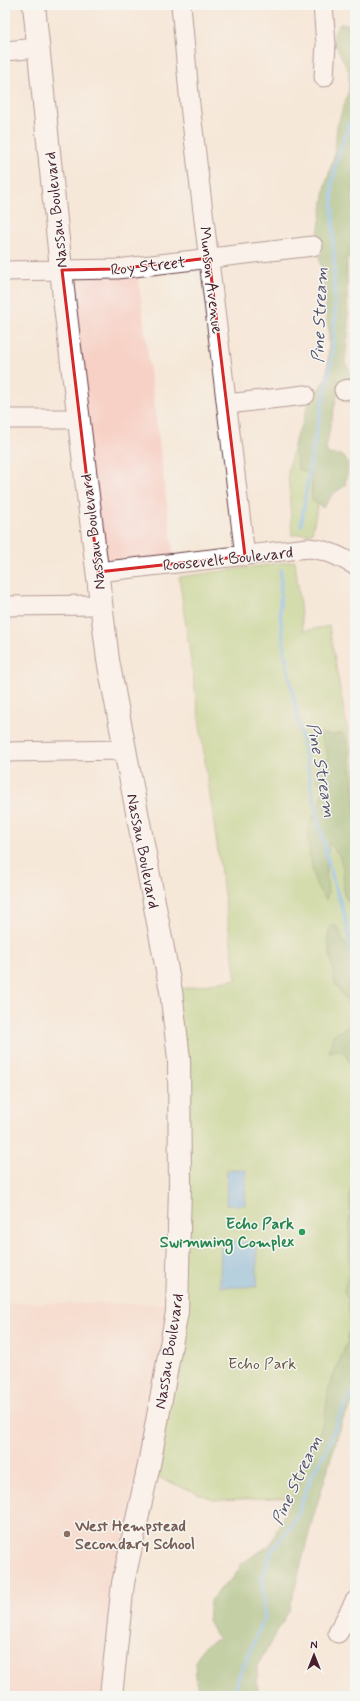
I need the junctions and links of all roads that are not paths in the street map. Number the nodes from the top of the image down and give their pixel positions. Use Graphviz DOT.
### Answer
graph roads {
  1 [pos="34,5"];
  2 [pos="181,5"];
  3 [pos="323,5"];
  4 [pos="38,48"];
  5 [pos="5,51"];
  6 [pos="324,78"];
  7 [pos="313,246"];
  8 [pos="209,258"];
  9 [pos="62,270"];
  10 [pos="5,271"];
  11 [pos="305,395"];
  12 [pos="227,404"];
  13 [pos="5,419"];
  14 [pos="79,420"];
  15 [pos="245,556"];
  16 [pos="355,565"];
  17 [pos="98,572"];
  18 [pos="101,605"];
  19 [pos="5,606"];
  20 [pos="125,750"];
  21 [pos="5,752"];
  22 [pos="355,1601"];
  23 [pos="338,1633"];
  24 [pos="111,1696"];
  1 -- 4 [label="main road, Nassau Boulevard"];
  2 -- 8 [label="street, Munson Avenue"];
  3 -- 6 [label="street"];
  4 -- 5 [label="street"];
  4 -- 9 [label="main road, Nassau Boulevard"];
  7 -- 8 [label="street, Roy Street"];
  8 -- 9 [label="street, Roy Street"];
  8 -- 12 [label="street, Munson Avenue"];
  9 -- 10 [label="street, Roy Street"];
  9 -- 14 [label="main road, Nassau Boulevard"];
  11 -- 12 [label="street"];
  12 -- 15 [label="street, Munson Avenue"];
  13 -- 14 [label="street"];
  14 -- 17 [label="main road, Nassau Boulevard"];
  15 -- 16 [label="street, Roosevelt Boulevard"];
  15 -- 17 [label="street, Roosevelt Boulevard"];
  17 -- 18 [label="main road, Nassau Boulevard"];
  18 -- 19 [label="street"];
  18 -- 20 [label="main road, Nassau Boulevard"];
  20 -- 21 [label="street"];
  20 -- 24 [label="main road, Nassau Boulevard"];
  22 -- 23 [label="street"];
}
